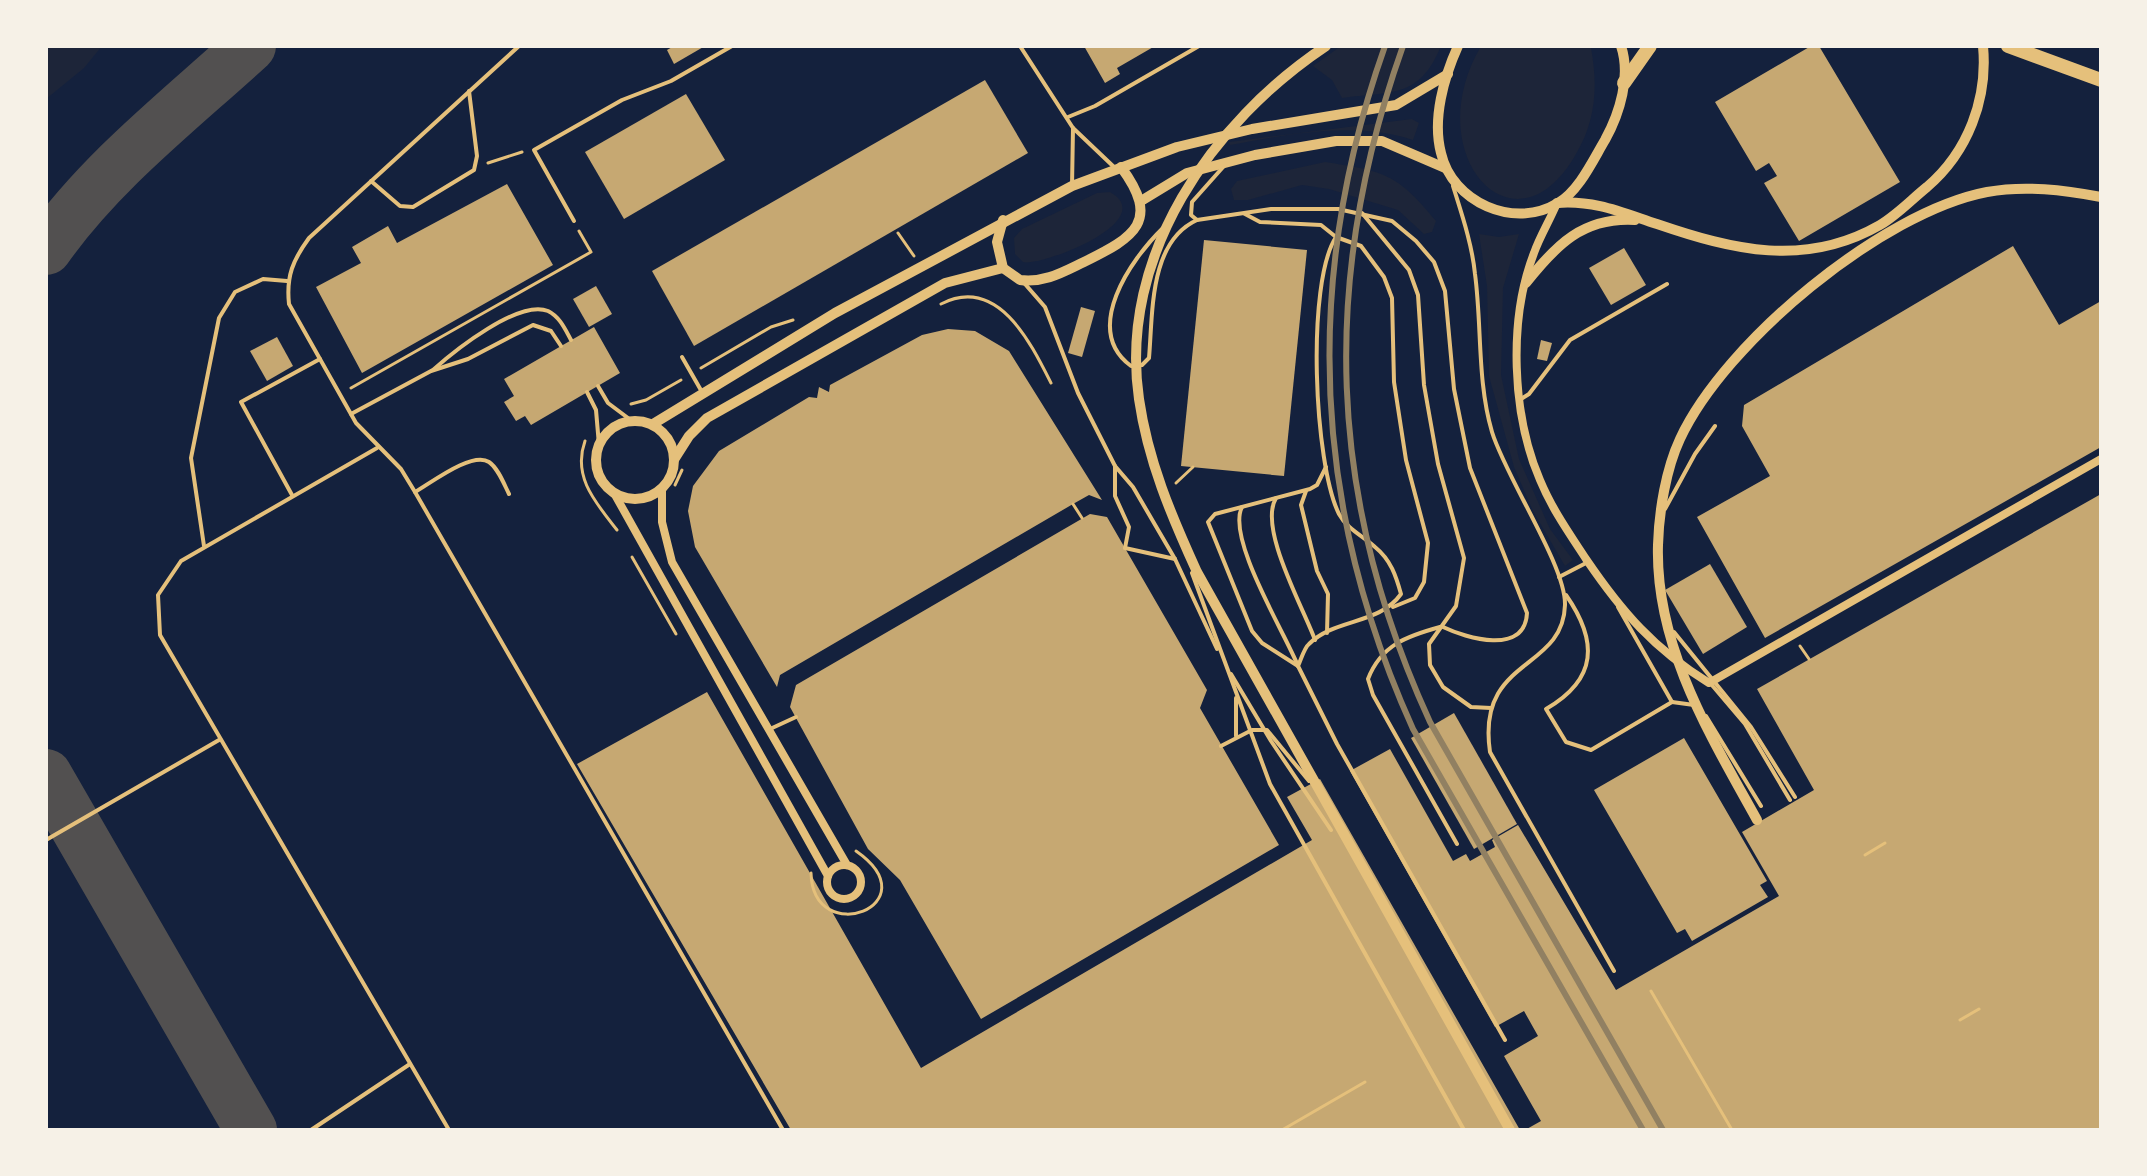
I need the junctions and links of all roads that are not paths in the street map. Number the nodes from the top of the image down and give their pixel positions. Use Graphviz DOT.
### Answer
graph roads {
  1 [pos="519,46"];
  2 [pos="732,46"];
  3 [pos="1020,46"];
  4 [pos="1199,46"];
  5 [pos="1326,46"];
  6 [pos="1458,46"];
  7 [pos="1621,46"];
  8 [pos="1650,46"];
  9 [pos="1983,46"];
  10 [pos="2008,46"];
  11 [pos="1448,74"];
  12 [pos="2101,80"];
  13 [pos="1624,83"];
  14 [pos="469,91"];
  15 [pos="1067,117"];
  16 [pos="1073,128"];
  17 [pos="1225,164"];
  18 [pos="1119,168"];
  19 [pos="1447,169"];
  20 [pos="1451,180"];
  21 [pos="370,181"];
  22 [pos="1072,186"];
  23 [pos="2101,197"];
  24 [pos="1141,201"];
  25 [pos="1192,202"];
  26 [pos="1557,203"];
  27 [pos="1243,212"];
  28 [pos="1362,213"];
  29 [pos="1003,220"];
  30 [pos="1197,220"];
  31 [pos="1645,220"];
  32 [pos="574,221"];
  33 [pos="1336,237"];
  34 [pos="1003,268"];
  35 [pos="1020,280"];
  36 [pos="287,281"];
  37 [pos="1526,283"];
  38 [pos="1667,284"];
  39 [pos="571,340"];
  40 [pos="561,346"];
  41 [pos="682,357"];
  42 [pos="320,359"];
  43 [pos="431,371"];
  44 [pos="598,386"];
  45 [pos="587,392"];
  46 [pos="702,392"];
  47 [pos="1521,399"];
  48 [pos="351,414"];
  49 [pos="632,421"];
  50 [pos="653,424"];
  51 [pos="1715,426"];
  52 [pos="599,445"];
  53 [pos="377,448"];
  54 [pos="2101,459"];
  55 [pos="680,462"];
  56 [pos="1115,466"];
  57 [pos="1326,467"];
  58 [pos="662,489"];
  59 [pos="1306,491"];
  60 [pos="415,492"];
  61 [pos="614,493"];
  62 [pos="509,494"];
  63 [pos="292,495"];
  64 [pos="1276,498"];
  65 [pos="1242,507"];
  66 [pos="1172,517"];
  67 [pos="1661,517"];
  68 [pos="204,547"];
  69 [pos="1175,559"];
  70 [pos="1588,562"];
  71 [pos="1559,577"];
  72 [pos="1565,593"];
  73 [pos="1615,603"];
  74 [pos="1391,608"];
  75 [pos="1669,624"];
  76 [pos="1443,627"];
  77 [pos="1327,633"];
  78 [pos="1315,640"];
  79 [pos="1298,666"];
  80 [pos="1709,683"];
  81 [pos="1234,689"];
  82 [pos="1672,702"];
  83 [pos="1491,708"];
  84 [pos="796,717"];
  85 [pos="767,730"];
  86 [pos="1252,730"];
  87 [pos="1236,736"];
  88 [pos="219,740"];
  89 [pos="1221,746"];
  90 [pos="1327,805"];
  91 [pos="1761,806"];
  92 [pos="1757,820"];
  93 [pos="1331,830"];
  94 [pos="46,840"];
  95 [pos="1457,844"];
  96 [pos="847,865"];
  97 [pos="828,876"];
  98 [pos="1614,971"];
  99 [pos="1505,1040"];
  100 [pos="410,1064"];
  101 [pos="311,1130"];
  102 [pos="449,1130"];
  103 [pos="783,1130"];
  104 [pos="1464,1130"];
  105 [pos="1510,1130"];
  1 -- 14 [label="lane"];
  2 -- 32 [label="lane"];
  3 -- 15 [label="lane"];
  4 -- 15 [label="lane"];
  5 -- 66 [label="street"];
  6 -- 11 [label="street"];
  7 -- 13 [label="street"];
  8 -- 13 [label="main road"];
  9 -- 31 [label="street"];
  10 -- 12 [label="main road"];
  11 -- 18 [label="street"];
  11 -- 19 [label="street"];
  13 -- 26 [label="street"];
  14 -- 21 [label="lane"];
  14 -- 21 [label="lane"];
  15 -- 16 [label="lane"];
  16 -- 18 [label="lane"];
  16 -- 22 [label="lane"];
  17 -- 19 [label="street"];
  17 -- 24 [label="street"];
  17 -- 25 [label="lane"];
  18 -- 22 [label="street"];
  18 -- 24 [label="street"];
  19 -- 20 [label="street"];
  20 -- 26 [label="street"];
  20 -- 71 [label="lane"];
  21 -- 36 [label="lane"];
  22 -- 29 [label="street"];
  23 -- 67 [label="street"];
  24 -- 35 [label="street"];
  25 -- 30 [label="lane"];
  25 -- 30 [label="lane"];
  26 -- 31 [label="street"];
  26 -- 37 [label="street"];
  27 -- 28 [label="lane"];
  27 -- 30 [label="lane"];
  27 -- 33 [label="lane"];
  28 -- 76 [label="lane"];
  28 -- 76 [label="lane"];
  29 -- 34 [label="street"];
  29 -- 46 [label="street"];
  31 -- 37 [label="street"];
  33 -- 57 [label="lane"];
  33 -- 74 [label="lane"];
  34 -- 35 [label="street"];
  34 -- 55 [label="street"];
  35 -- 56 [label="lane"];
  36 -- 42 [label="lane"];
  36 -- 68 [label="lane"];
  37 -- 47 [label="street"];
  38 -- 47 [label="lane"];
  39 -- 43 [label="lane"];
  40 -- 43 [label="lane"];
  41 -- 46 [label="lane"];
  42 -- 48 [label="lane"];
  42 -- 63 [label="lane"];
  43 -- 48 [label="lane"];
  44 -- 49 [label="lane"];
  45 -- 52 [label="lane"];
  46 -- 50 [label="street"];
  47 -- 70 [label="street"];
  48 -- 53 [label="lane"];
  49 -- 50 [label="street"];
  49 -- 52 [label="street"];
  50 -- 55 [label="street"];
  51 -- 67 [label="lane"];
  52 -- 61 [label="street"];
  53 -- 60 [label="lane"];
  53 -- 63 [label="lane"];
  54 -- 80 [label="street"];
  55 -- 58 [label="street"];
  56 -- 69 [label="lane"];
  56 -- 69 [label="lane"];
  57 -- 59 [label="lane"];
  57 -- 74 [label="lane"];
  58 -- 61 [label="street"];
  58 -- 85 [label="street"];
  59 -- 64 [label="lane"];
  59 -- 77 [label="lane"];
  60 -- 62 [label="lane"];
  60 -- 103 [label="lane"];
  61 -- 97 [label="street"];
  63 -- 68 [label="lane"];
  64 -- 65 [label="lane"];
  64 -- 78 [label="lane"];
  65 -- 79 [label="lane"];
  65 -- 79 [label="lane"];
  66 -- 81 [label="lane"];
  66 -- 90 [label="street"];
  67 -- 75 [label="street"];
  68 -- 88 [label="lane"];
  69 -- 93 [label="lane"];
  70 -- 71 [label="lane"];
  70 -- 73 [label="street"];
  71 -- 72 [label="lane"];
  72 -- 82 [label="lane"];
  72 -- 83 [label="lane"];
  73 -- 80 [label="street"];
  73 -- 82 [label="lane"];
  74 -- 77 [label="lane"];
  75 -- 80 [label="lane"];
  75 -- 92 [label="street"];
  76 -- 83 [label="lane"];
  76 -- 95 [label="lane"];
  77 -- 78 [label="lane"];
  78 -- 79 [label="lane"];
  79 -- 99 [label="lane"];
  81 -- 86 [label="lane"];
  81 -- 87 [label="lane"];
  82 -- 91 [label="lane"];
  83 -- 98 [label="lane"];
  84 -- 85 [label="lane"];
  85 -- 96 [label="street"];
  86 -- 87 [label="lane"];
  86 -- 90 [label="lane"];
  86 -- 104 [label="lane"];
  87 -- 89 [label="lane"];
  88 -- 94 [label="lane"];
  88 -- 100 [label="lane"];
  90 -- 105 [label="street"];
  96 -- 97 [label="street"];
  96 -- 97 [label="street"];
  100 -- 101 [label="lane"];
  100 -- 102 [label="lane"];
}
